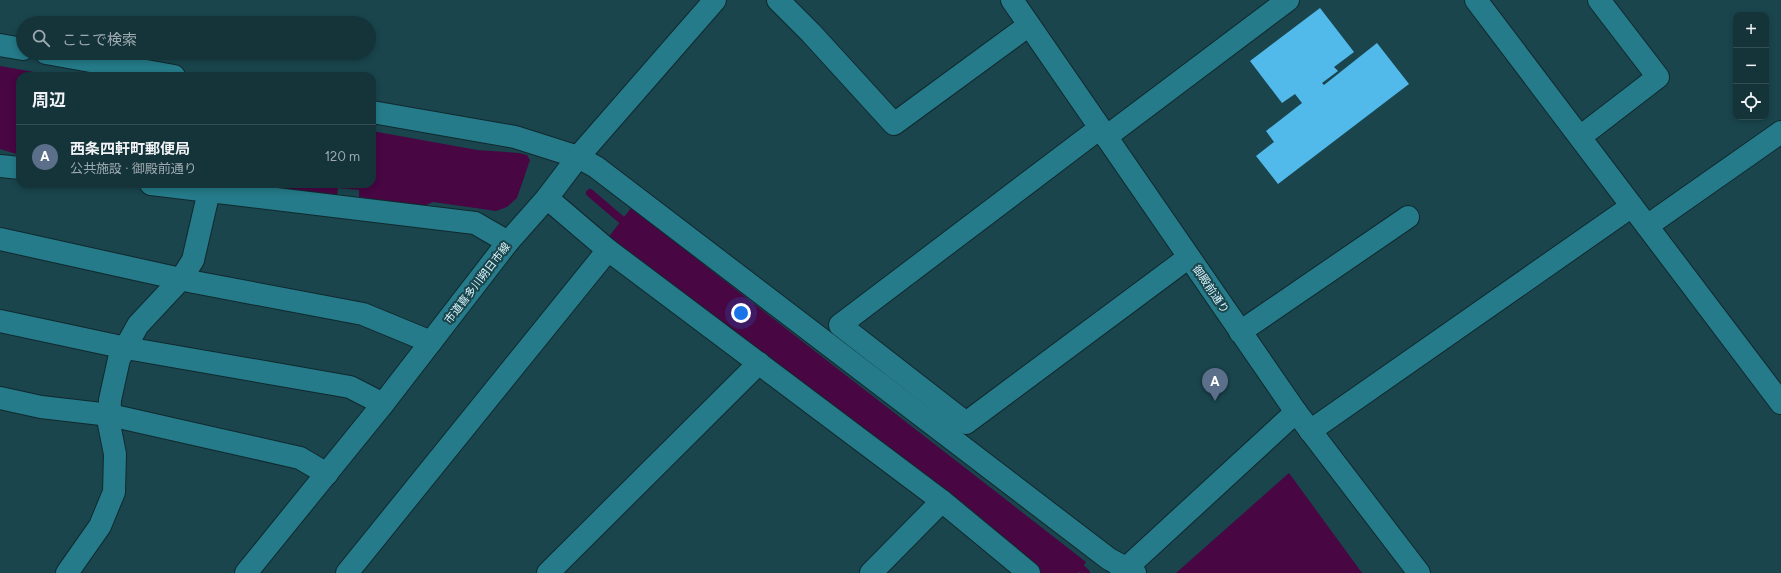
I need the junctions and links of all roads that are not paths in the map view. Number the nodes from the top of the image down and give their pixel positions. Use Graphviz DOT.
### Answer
graph roads {
  1 [pos="715,0"];
  2 [pos="778,0"];
  3 [pos="1012,0"];
  4 [pos="1288,0"];
  5 [pos="1476,0"];
  6 [pos="1599,0"];
  7 [pos="1029,25"];
  8 [pos="0,45"];
  9 [pos="16,48"];
  10 [pos="85,60"];
  11 [pos="152,72"];
  12 [pos="376,113"];
  13 [pos="1781,132"];
  14 [pos="1103,133"];
  15 [pos="1580,137"];
  16 [pos="578,157"];
  17 [pos="0,166"];
  18 [pos="16,168"];
  19 [pos="184,188"];
  20 [pos="209,191"];
  21 [pos="547,198"];
  22 [pos="1632,206"];
  23 [pos="1408,217"];
  24 [pos="1647,226"];
  25 [pos="0,239"];
  26 [pos="508,242"];
  27 [pos="608,250"];
  28 [pos="1189,257"];
  29 [pos="181,279"];
  30 [pos="0,321"];
  31 [pos="1240,332"];
  32 [pos="431,342"];
  33 [pos="126,348"];
  34 [pos="760,363"];
  35 [pos="0,398"];
  36 [pos="1781,403"];
  37 [pos="383,404"];
  38 [pos="1296,412"];
  39 [pos="110,415"];
  40 [pos="1310,431"];
  41 [pos="327,474"];
  42 [pos="942,501"];
  43 [pos="1127,571"];
  44 [pos="67,573"];
  45 [pos="246,573"];
  46 [pos="347,573"];
  47 [pos="548,573"];
  48 [pos="870,573"];
  49 [pos="1029,573"];
  50 [pos="1418,573"];
  1 -- 16 [label="street, 市道喜多川朔日市線"];
  2 -- 7 [label="street"];
  3 -- 7 [label="street, 御殿前通り"];
  4 -- 14 [label="street"];
  5 -- 15 [label="street"];
  6 -- 15 [label="street"];
  7 -- 14 [label="street, 御殿前通り"];
  8 -- 9 [label="street"];
  10 -- 11 [label="street"];
  12 -- 16 [label="street"];
  13 -- 24 [label="street"];
  14 -- 28 [label="street, 御殿前通り"];
  14 -- 28 [label="street"];
  15 -- 22 [label="street"];
  16 -- 21 [label="street, 市道喜多川朔日市線"];
  16 -- 43 [label="street"];
  17 -- 18 [label="street"];
  19 -- 20 [label="street"];
  20 -- 26 [label="street"];
  20 -- 29 [label="street"];
  21 -- 26 [label="street, 市道喜多川朔日市線"];
  21 -- 27 [label="street"];
  22 -- 24 [label="street"];
  22 -- 40 [label="street"];
  23 -- 31 [label="street"];
  24 -- 36 [label="street"];
  25 -- 29 [label="street"];
  26 -- 32 [label="street, 市道喜多川朔日市線"];
  27 -- 34 [label="street"];
  27 -- 46 [label="street"];
  28 -- 31 [label="street, 御殿前通り"];
  29 -- 32 [label="street"];
  29 -- 33 [label="street"];
  30 -- 33 [label="street"];
  31 -- 38 [label="street, 御殿前通り"];
  32 -- 37 [label="street, 市道喜多川朔日市線"];
  33 -- 37 [label="street"];
  33 -- 39 [label="street"];
  34 -- 42 [label="street"];
  34 -- 47 [label="street"];
  35 -- 39 [label="street"];
  37 -- 41 [label="street, 市道喜多川朔日市線"];
  38 -- 40 [label="street, 御殿前通り"];
  38 -- 43 [label="street"];
  39 -- 41 [label="street"];
  39 -- 44 [label="street"];
  40 -- 50 [label="street, 御殿前通り"];
  41 -- 45 [label="street, 市道喜多川朔日市線"];
  42 -- 48 [label="street"];
  42 -- 49 [label="street"];
}
